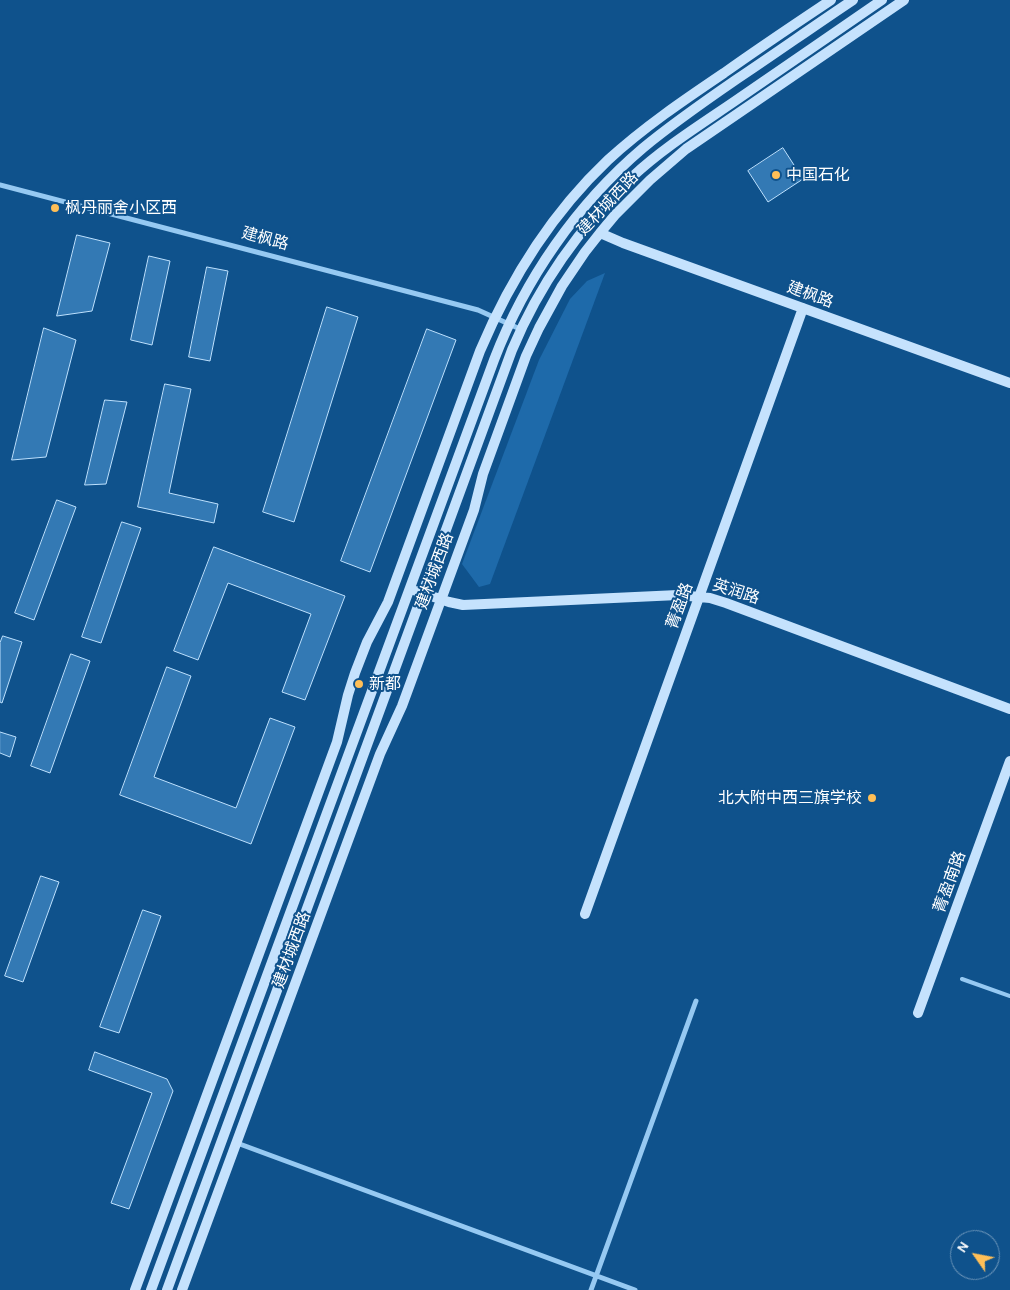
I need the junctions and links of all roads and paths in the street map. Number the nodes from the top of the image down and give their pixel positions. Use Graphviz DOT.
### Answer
graph roads {
  1 [pos="831,0"];
  2 [pos="853,0"];
  3 [pos="882,0"];
  4 [pos="904,0"];
  5 [pos="0,185"];
  6 [pos="600,233"];
  7 [pos="585,252"];
  8 [pos="540,293"];
  9 [pos="803,308"];
  10 [pos="495,317"];
  11 [pos="509,323"];
  12 [pos="520,329"];
  13 [pos="1010,383"];
  14 [pos="410,588"];
  15 [pos="422,593"];
  16 [pos="700,596"];
  17 [pos="441,600"];
  18 [pos="1010,709"];
  19 [pos="1010,761"];
  20 [pos="585,914"];
  21 [pos="962,979"];
  22 [pos="1010,996"];
  23 [pos="696,1001"];
  24 [pos="918,1013"];
  25 [pos="237,1143"];
  26 [pos="596,1276"];
  27 [pos="135,1290"];
  28 [pos="151,1290"];
  29 [pos="167,1290"];
  30 [pos="182,1290"];
  31 [pos="591,1290"];
  32 [pos="635,1290"];
  1 -- 10 [label="street, 建材城西路"];
  2 -- 11 [label="street, 建材城西路"];
  3 -- 8 [label="street, 建材城西路"];
  4 -- 6 [label="street, 建材城西路"];
  5 -- 10 [label="street, 建枫路"];
  6 -- 7 [label="street, 建材城西路"];
  6 -- 9 [label="street, 建枫路"];
  7 -- 8 [label="street"];
  7 -- 17 [label="street, 建材城西路"];
  8 -- 12 [label="street, 建材城西路"];
  9 -- 13 [label="street, 建枫路"];
  9 -- 16 [label="street, 菁盈路"];
  10 -- 11 [label="street, 建枫路"];
  10 -- 27 [label="street, 建材城西路"];
  11 -- 12 [label="street, 建枫路"];
  11 -- 14 [label="street, 建材城西路"];
  12 -- 15 [label="street, 建材城西路"];
  14 -- 15 [label="street, 英润路"];
  14 -- 28 [label="street, 建材城西路"];
  15 -- 17 [label="street, 英润路"];
  15 -- 29 [label="street, 建材城西路"];
  16 -- 17 [label="street, 英润路"];
  16 -- 18 [label="street, 英润路"];
  16 -- 20 [label="street, 菁盈路"];
  17 -- 25 [label="street, 建材城西路"];
  19 -- 24 [label="street, 菁盈南路"];
  21 -- 22 [label="lane"];
  23 -- 26 [label="street"];
  25 -- 26 [label="street"];
  25 -- 30 [label="street, 建材城西路"];
  26 -- 31 [label="street"];
  26 -- 32 [label="street"];
}
